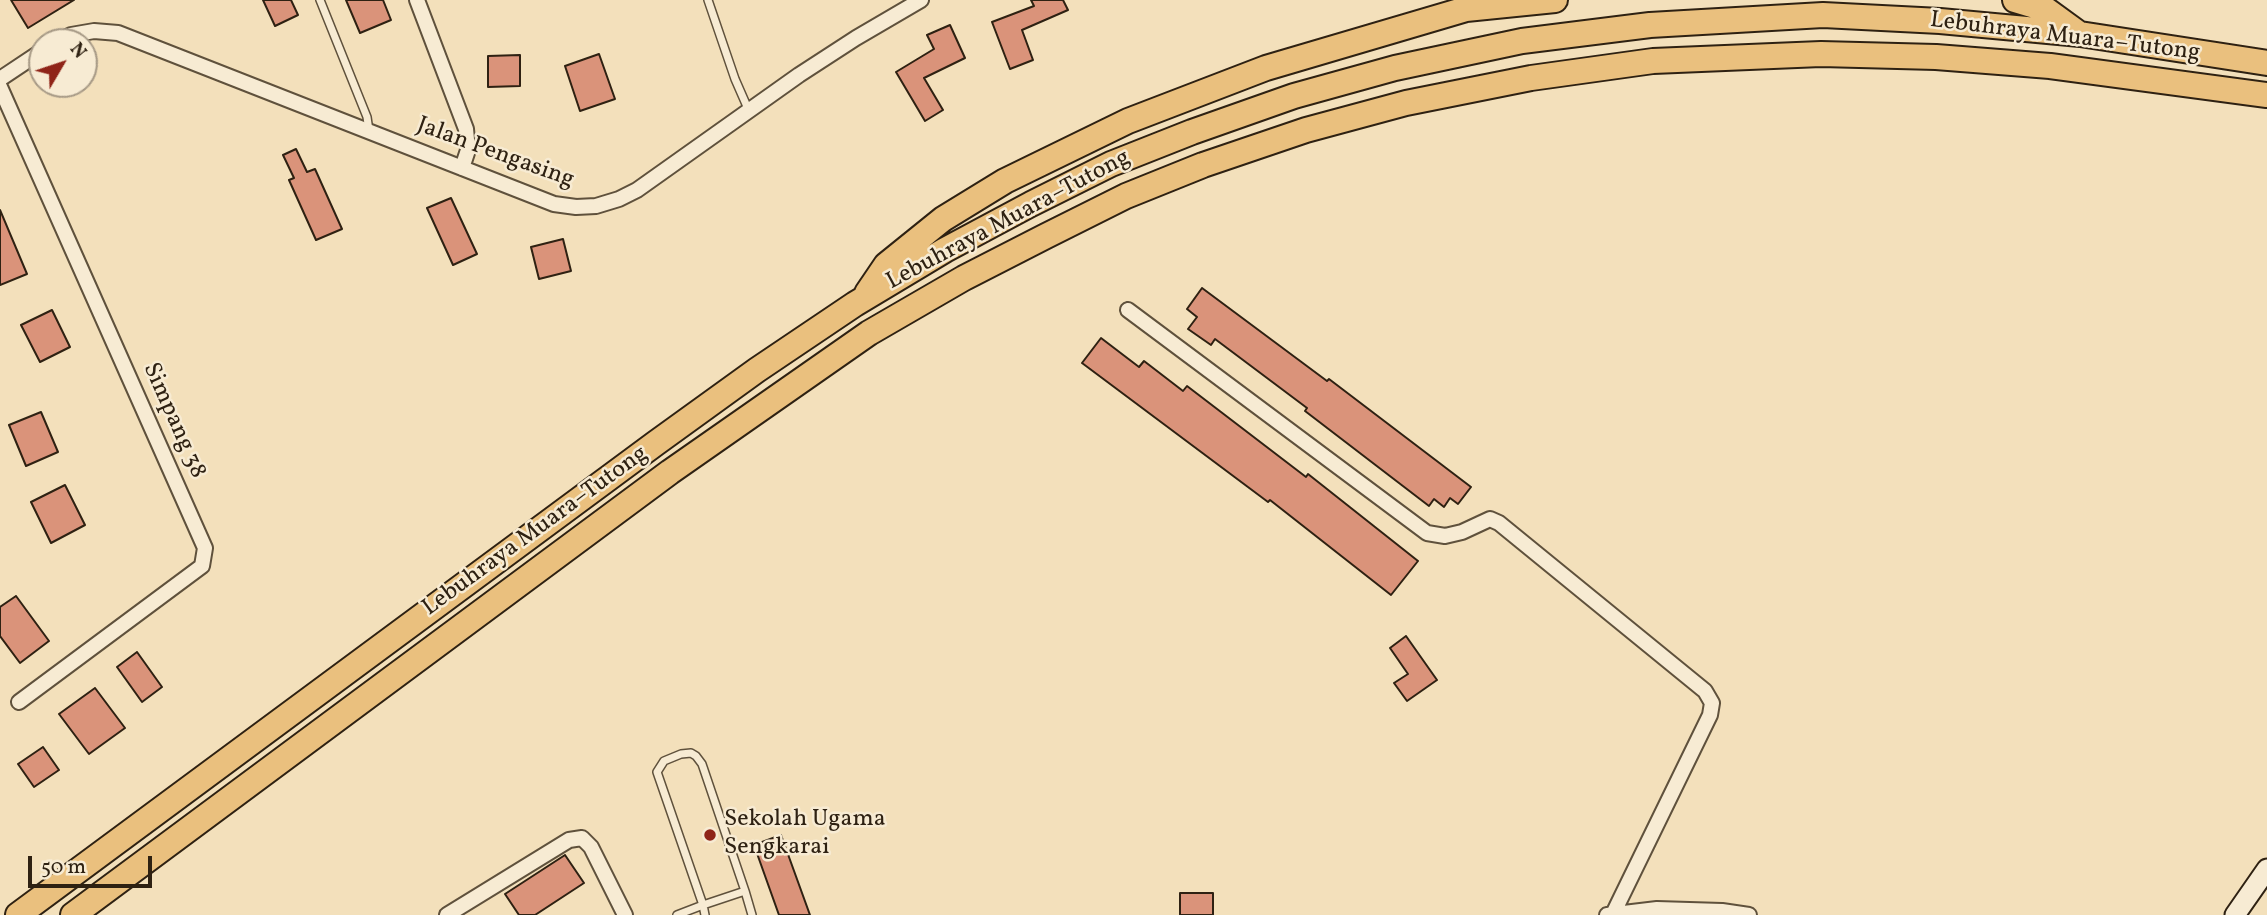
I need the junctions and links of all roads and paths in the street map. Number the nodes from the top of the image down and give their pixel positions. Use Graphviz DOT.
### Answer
graph roads {
  1 [pos="320,0"];
  2 [pos="417,0"];
  3 [pos="708,0"];
  4 [pos="921,0"];
  5 [pos="1555,0"];
  6 [pos="2015,0"];
  7 [pos="1481,4"];
  8 [pos="1448,8"];
  9 [pos="98,31"];
  10 [pos="2080,34"];
  11 [pos="28,60"];
  12 [pos="2267,63"];
  13 [pos="0,79"];
  14 [pos="0,87"];
  15 [pos="2267,95"];
  16 [pos="749,112"];
  17 [pos="369,132"];
  18 [pos="462,169"];
  19 [pos="863,299"];
  20 [pos="1128,310"];
  21 [pos="19,702"];
  22 [pos="2267,869"];
  23 [pos="745,891"];
  24 [pos="703,905"];
  25 [pos="1656,912"];
  26 [pos="18,915"];
  27 [pos="73,915"];
  28 [pos="447,915"];
  29 [pos="625,915"];
  30 [pos="677,915"];
  31 [pos="705,915"];
  32 [pos="752,915"];
  33 [pos="1609,915"];
  34 [pos="1749,915"];
  35 [pos="2235,915"];
  1 -- 17 [label="lane"];
  2 -- 18 [label="street"];
  3 -- 16 [label="lane"];
  4 -- 16 [label="street, Jalan Pengasing"];
  5 -- 7 [label="highway"];
  6 -- 10 [label="highway"];
  7 -- 8 [label="highway"];
  8 -- 19 [label="highway"];
  9 -- 17 [label="street, Jalan Pengasing"];
  10 -- 12 [label="highway, Lebuhraya Muara–Tutong"];
  10 -- 19 [label="highway, Lebuhraya Muara–Tutong"];
  11 -- 13 [label="street"];
  14 -- 21 [label="street, Simpang 38"];
  15 -- 27 [label="highway, Lebuhraya Muara–Tutong"];
  16 -- 18 [label="street, Jalan Pengasing"];
  17 -- 18 [label="street, Jalan Pengasing"];
  19 -- 26 [label="highway, Lebuhraya Muara–Tutong"];
  20 -- 33 [label="street"];
  22 -- 35 [label="street"];
  23 -- 24 [label="lane"];
  23 -- 24 [label="lane"];
  23 -- 32 [label="lane"];
  24 -- 30 [label="lane"];
  24 -- 31 [label="lane"];
  25 -- 33 [label="street"];
  25 -- 34 [label="street"];
  28 -- 29 [label="street"];
}
